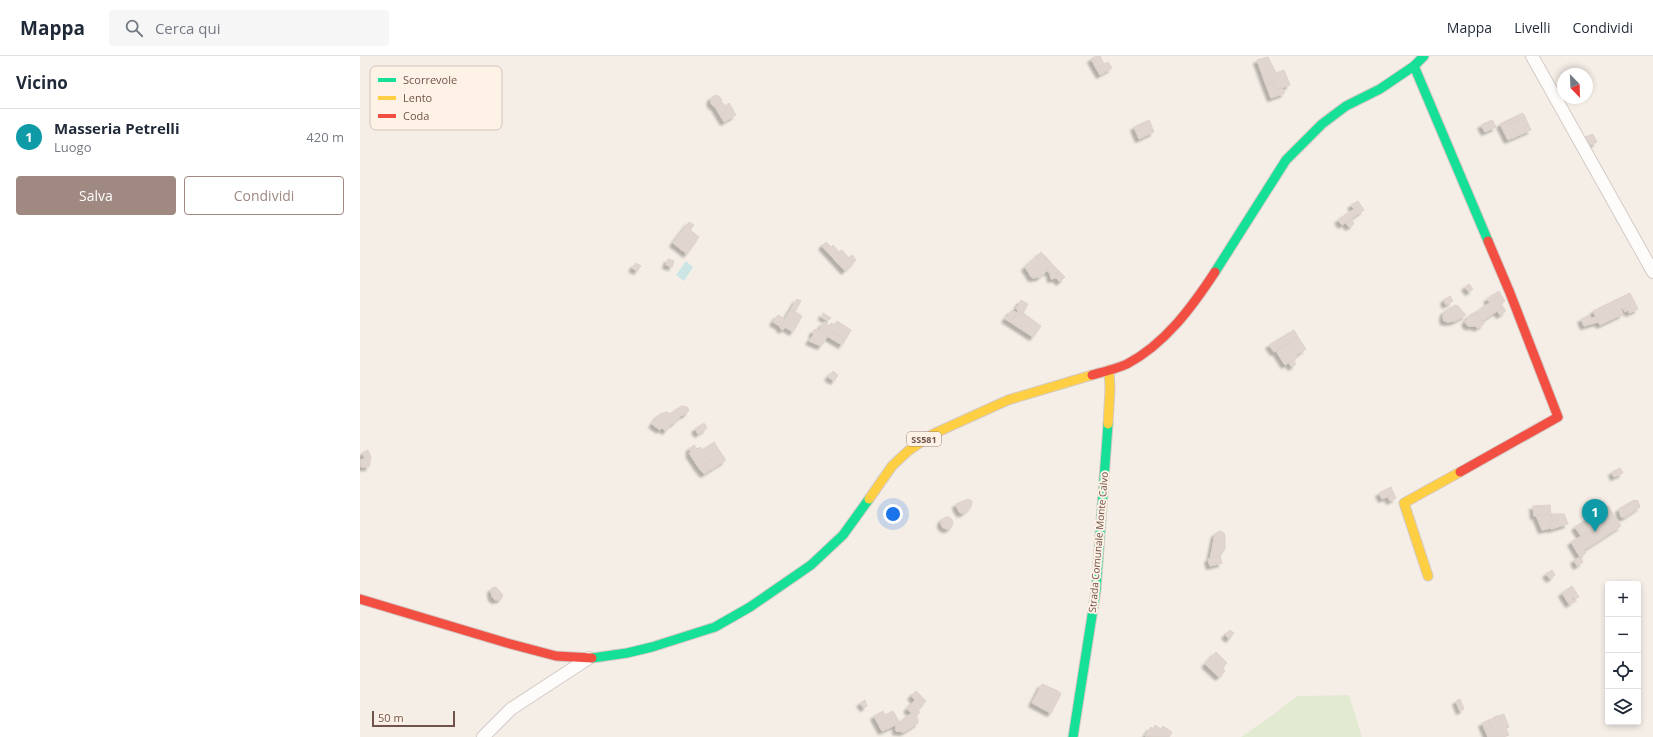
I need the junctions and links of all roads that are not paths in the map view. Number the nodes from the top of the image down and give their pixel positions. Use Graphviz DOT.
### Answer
graph roads {
  1 [pos="1424,56"];
  2 [pos="1532,56"];
  3 [pos="1414,66"];
  4 [pos="1653,272"];
  5 [pos="1109,370"];
  6 [pos="1428,576"];
  7 [pos="360,599"];
  8 [pos="589,658"];
  9 [pos="483,737"];
  10 [pos="1072,737"];
  1 -- 3 [label="main road, SS581"];
  2 -- 4 [label="street"];
  3 -- 5 [label="main road, SS581"];
  3 -- 6 [label="main road"];
  5 -- 8 [label="main road, SS581"];
  5 -- 10 [label="main road, Strada Comunale Monte Calvo"];
  7 -- 8 [label="main road, SS581"];
  8 -- 9 [label="street"];
}
